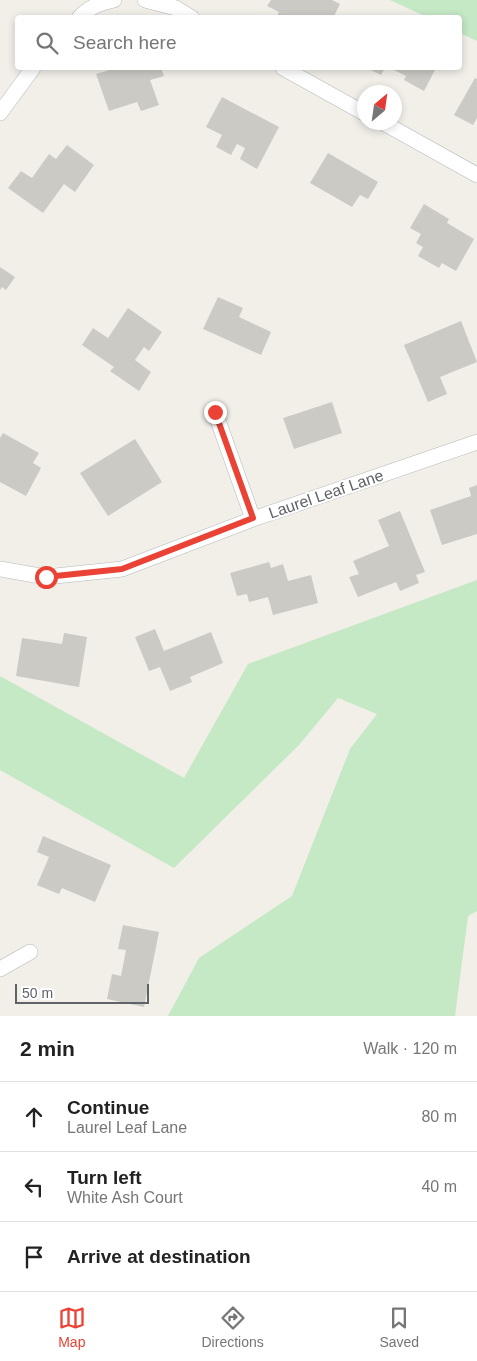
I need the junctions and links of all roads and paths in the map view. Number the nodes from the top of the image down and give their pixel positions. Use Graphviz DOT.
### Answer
graph roads {
  1 [pos="114,0"];
  2 [pos="145,0"];
  3 [pos="81,9"];
  4 [pos="187,15"];
  5 [pos="32,70"];
  6 [pos="287,70"];
  7 [pos="357,109"];
  8 [pos="0,113"];
  9 [pos="396,130"];
  10 [pos="477,175"];
  11 [pos="215,412"];
  12 [pos="477,442"];
  13 [pos="253,518"];
  14 [pos="0,569"];
  15 [pos="30,952"];
  16 [pos="0,969"];
  1 -- 3 [label="street"];
  2 -- 4 [label="street"];
  5 -- 8 [label="street"];
  6 -- 7 [label="street"];
  9 -- 10 [label="street"];
  11 -- 13 [label="street"];
  12 -- 13 [label="street, Laurel Leaf Lane"];
  13 -- 14 [label="street, Laurel Leaf Lane"];
  15 -- 16 [label="street"];
}
